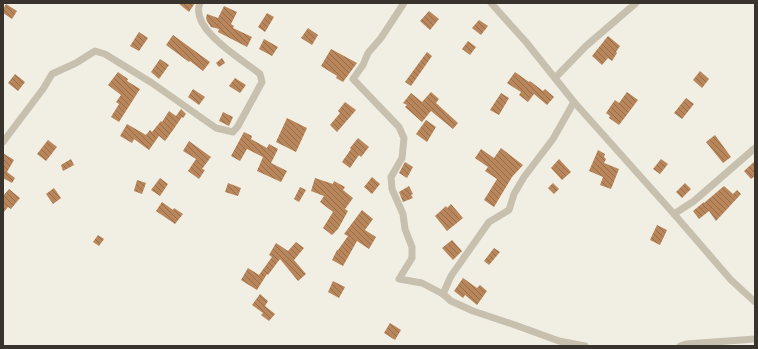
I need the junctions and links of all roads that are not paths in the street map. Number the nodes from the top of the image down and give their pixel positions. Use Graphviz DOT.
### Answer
graph roads {
  1 [pos="200,3"];
  2 [pos="404,3"];
  3 [pos="491,3"];
  4 [pos="636,3"];
  5 [pos="555,78"];
  6 [pos="574,102"];
  7 [pos="3,142"];
  8 [pos="755,148"];
  9 [pos="674,214"];
  10 [pos="442,294"];
  11 [pos="755,302"];
  12 [pos="755,339"];
  13 [pos="585,346"];
  14 [pos="680,346"];
  1 -- 7 [label="street"];
  2 -- 10 [label="street"];
  3 -- 5 [label="street"];
  4 -- 5 [label="street"];
  5 -- 6 [label="street"];
  6 -- 9 [label="street"];
  6 -- 10 [label="street"];
  8 -- 9 [label="street"];
  9 -- 11 [label="street"];
  10 -- 13 [label="street"];
  12 -- 14 [label="street"];
}
